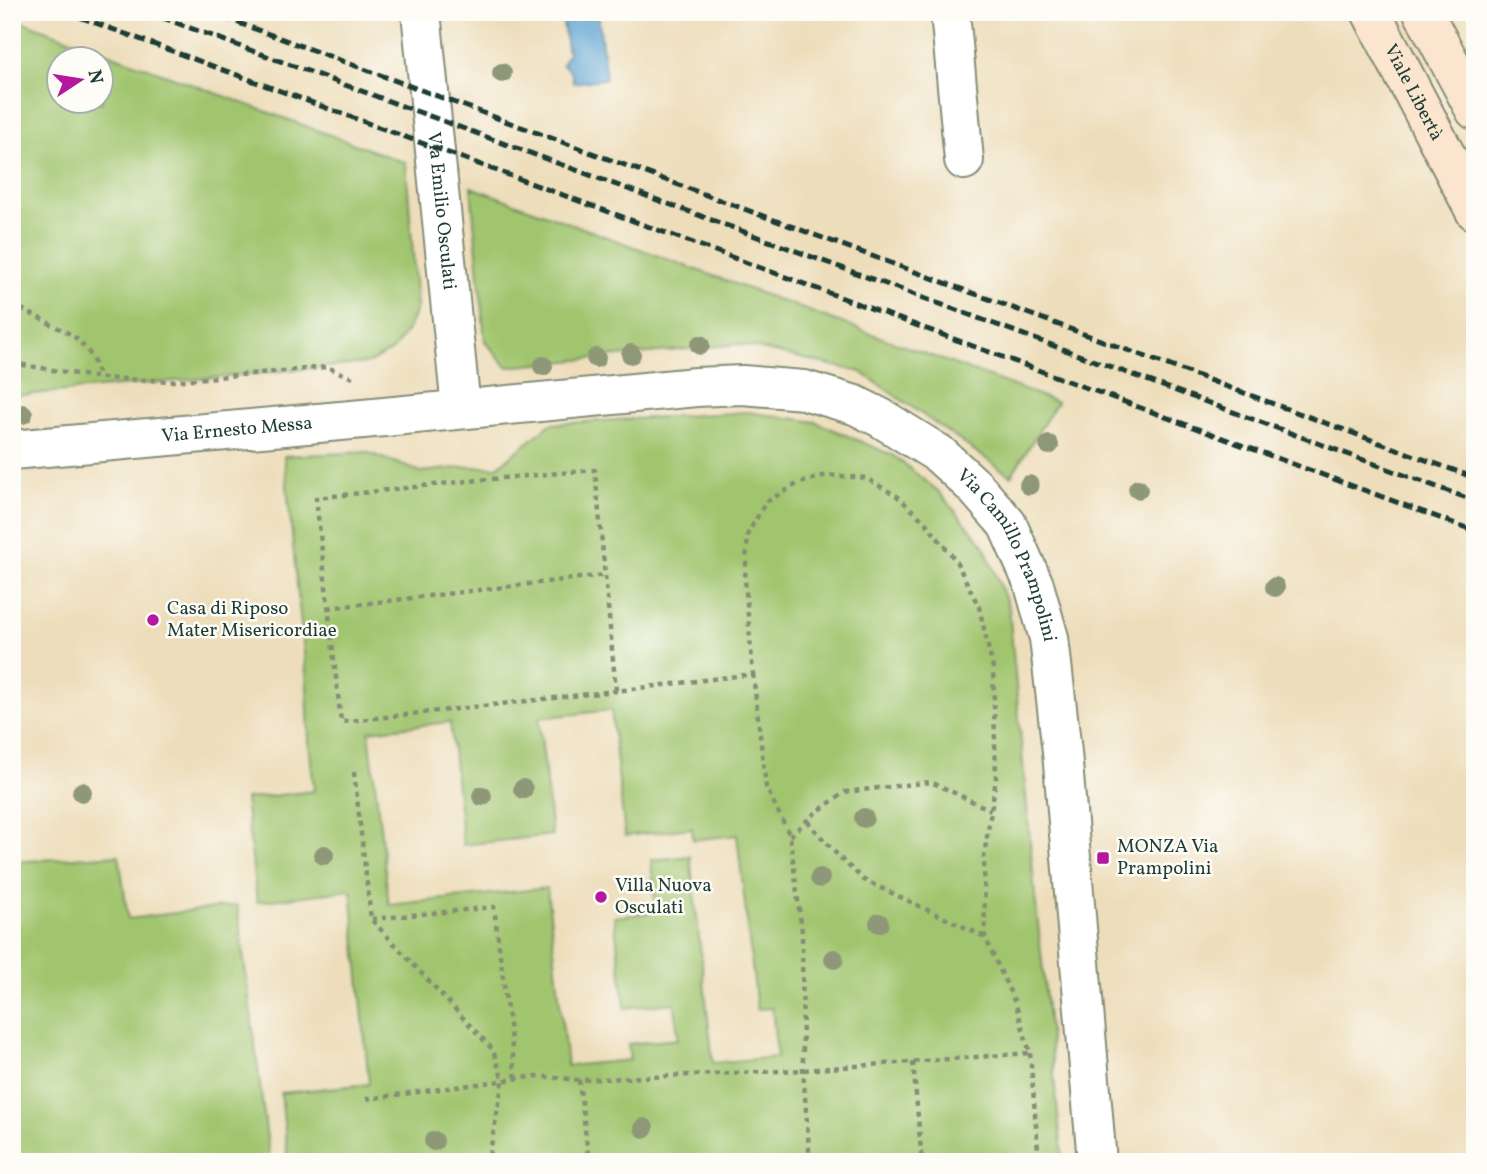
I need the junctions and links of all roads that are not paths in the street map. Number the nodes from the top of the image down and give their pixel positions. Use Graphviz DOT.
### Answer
graph roads {
  1 [pos="421,12"];
  2 [pos="950,12"];
  3 [pos="1371,12"];
  4 [pos="1423,12"];
  5 [pos="1475,110"];
  6 [pos="964,160"];
  7 [pos="1475,211"];
  8 [pos="461,409"];
  9 [pos="12,450"];
  10 [pos="1097,1162"];
  1 -- 8 [label="street, Via Emilio Osculati"];
  2 -- 6 [label="street"];
  3 -- 7 [label="main road, Viale Libertà"];
  4 -- 5 [label="main road"];
  8 -- 9 [label="street, Via Ernesto Messa"];
  8 -- 10 [label="street, Via Camillo Prampolini"];
}
